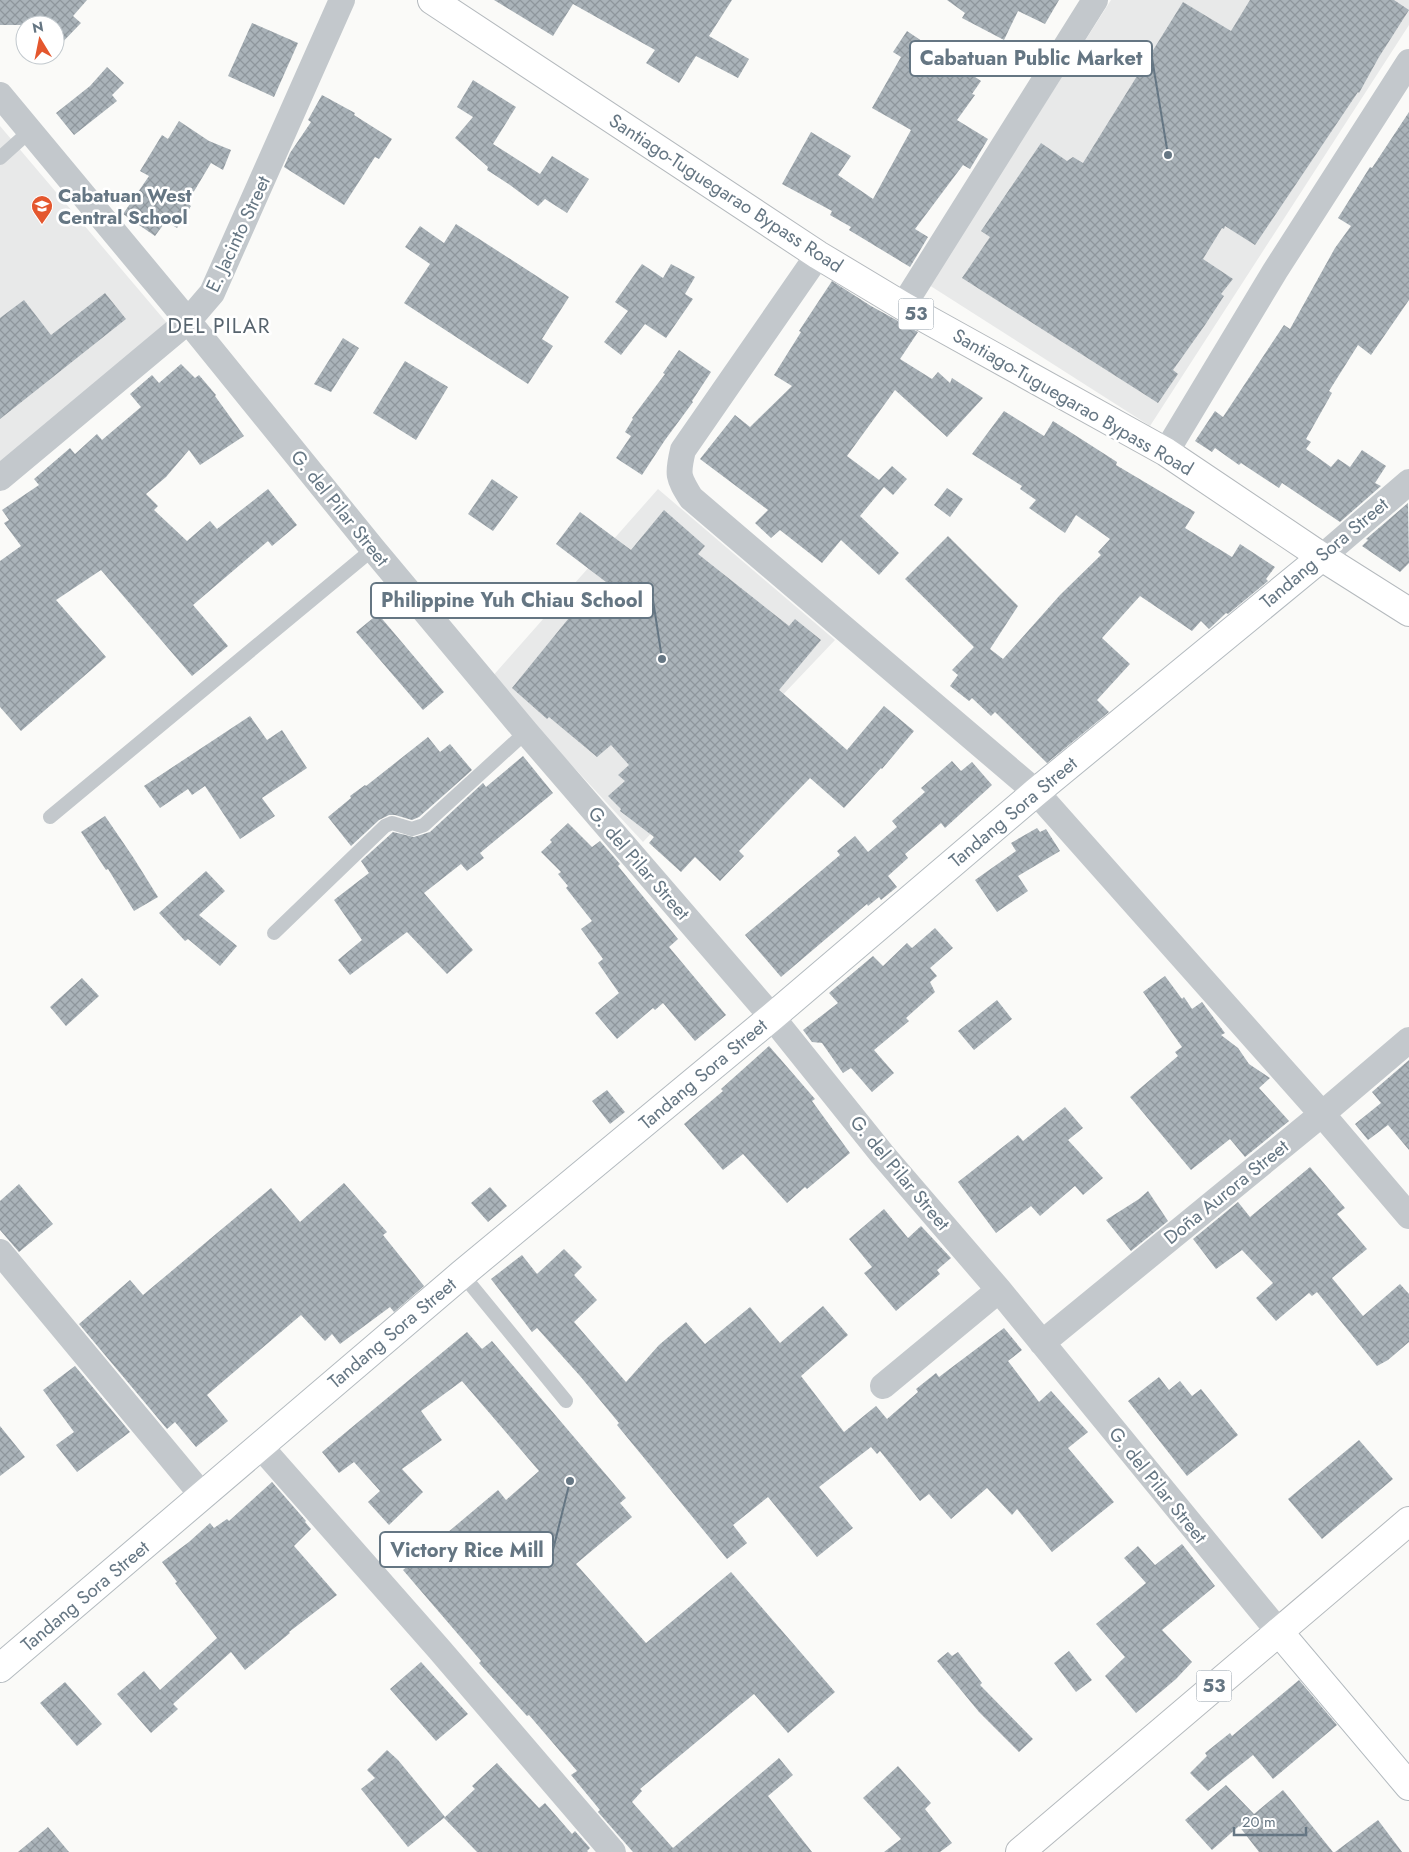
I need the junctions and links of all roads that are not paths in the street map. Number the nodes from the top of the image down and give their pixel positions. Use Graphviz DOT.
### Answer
graph roads {
  1 [pos="342,0"];
  2 [pos="432,0"];
  3 [pos="1095,0"];
  4 [pos="1409,62"];
  5 [pos="0,95"];
  6 [pos="30,131"];
  7 [pos="0,158"];
  8 [pos="818,255"];
  9 [pos="903,306"];
  10 [pos="188,321"];
  11 [pos="1166,452"];
  12 [pos="0,478"];
  13 [pos="1409,482"];
  14 [pos="372,549"];
  15 [pos="1322,557"];
  16 [pos="1409,612"];
  17 [pos="526,732"];
  18 [pos="1036,792"];
  19 [pos="50,817"];
  20 [pos="274,933"];
  21 [pos="772,1017"];
  22 [pos="1409,1040"];
  23 [pos="1322,1114"];
  24 [pos="1409,1216"];
  25 [pos="0,1252"];
  26 [pos="462,1274"];
  27 [pos="999,1290"];
  28 [pos="1042,1343"];
  29 [pos="883,1386"];
  30 [pos="566,1401"];
  31 [pos="260,1446"];
  32 [pos="202,1495"];
  33 [pos="1409,1521"];
  34 [pos="1278,1632"];
  35 [pos="0,1668"];
  36 [pos="1409,1786"];
  37 [pos="612,1852"];
  38 [pos="1020,1852"];
  1 -- 10 [label="street, E. Jacinto Street"];
  2 -- 8 [label="main road, Santiago-Tuguegarao Bypass Road / 53"];
  3 -- 9 [label="street"];
  4 -- 11 [label="street"];
  5 -- 6 [label="street, G. del Pilar Street"];
  6 -- 7 [label="lane"];
  6 -- 10 [label="street, G. del Pilar Street"];
  8 -- 9 [label="main road, Santiago-Tuguegarao Bypass Road / 53"];
  8 -- 18 [label="street"];
  9 -- 11 [label="main road, Santiago-Tuguegarao Bypass Road / 53"];
  10 -- 12 [label="street, E. Jacinto Street"];
  10 -- 14 [label="street, G. del Pilar Street"];
  11 -- 15 [label="main road, Santiago-Tuguegarao Bypass Road / 53"];
  13 -- 15 [label="street, Tandang Sora Street"];
  14 -- 17 [label="street, G. del Pilar Street"];
  14 -- 19 [label="lane"];
  15 -- 16 [label="main road, Santiago-Tuguegarao Bypass Road / 53"];
  15 -- 18 [label="main road, Tandang Sora Street"];
  17 -- 20 [label="lane"];
  17 -- 21 [label="street, G. del Pilar Street"];
  18 -- 21 [label="main road, Tandang Sora Street"];
  18 -- 23 [label="street"];
  21 -- 26 [label="main road, Tandang Sora Street"];
  21 -- 27 [label="street, G. del Pilar Street"];
  22 -- 23 [label="street, Doña Aurora Street"];
  23 -- 24 [label="street"];
  23 -- 28 [label="street, Doña Aurora Street"];
  25 -- 32 [label="street"];
  26 -- 30 [label="lane"];
  26 -- 31 [label="main road, Tandang Sora Street"];
  27 -- 28 [label="street, G. del Pilar Street"];
  27 -- 29 [label="street"];
  28 -- 34 [label="street, G. del Pilar Street"];
  31 -- 32 [label="main road, Tandang Sora Street"];
  31 -- 37 [label="street"];
  32 -- 35 [label="main road, Tandang Sora Street"];
  33 -- 34 [label="main road, 53"];
  34 -- 36 [label="main road"];
  34 -- 38 [label="main road, 53"];
}
